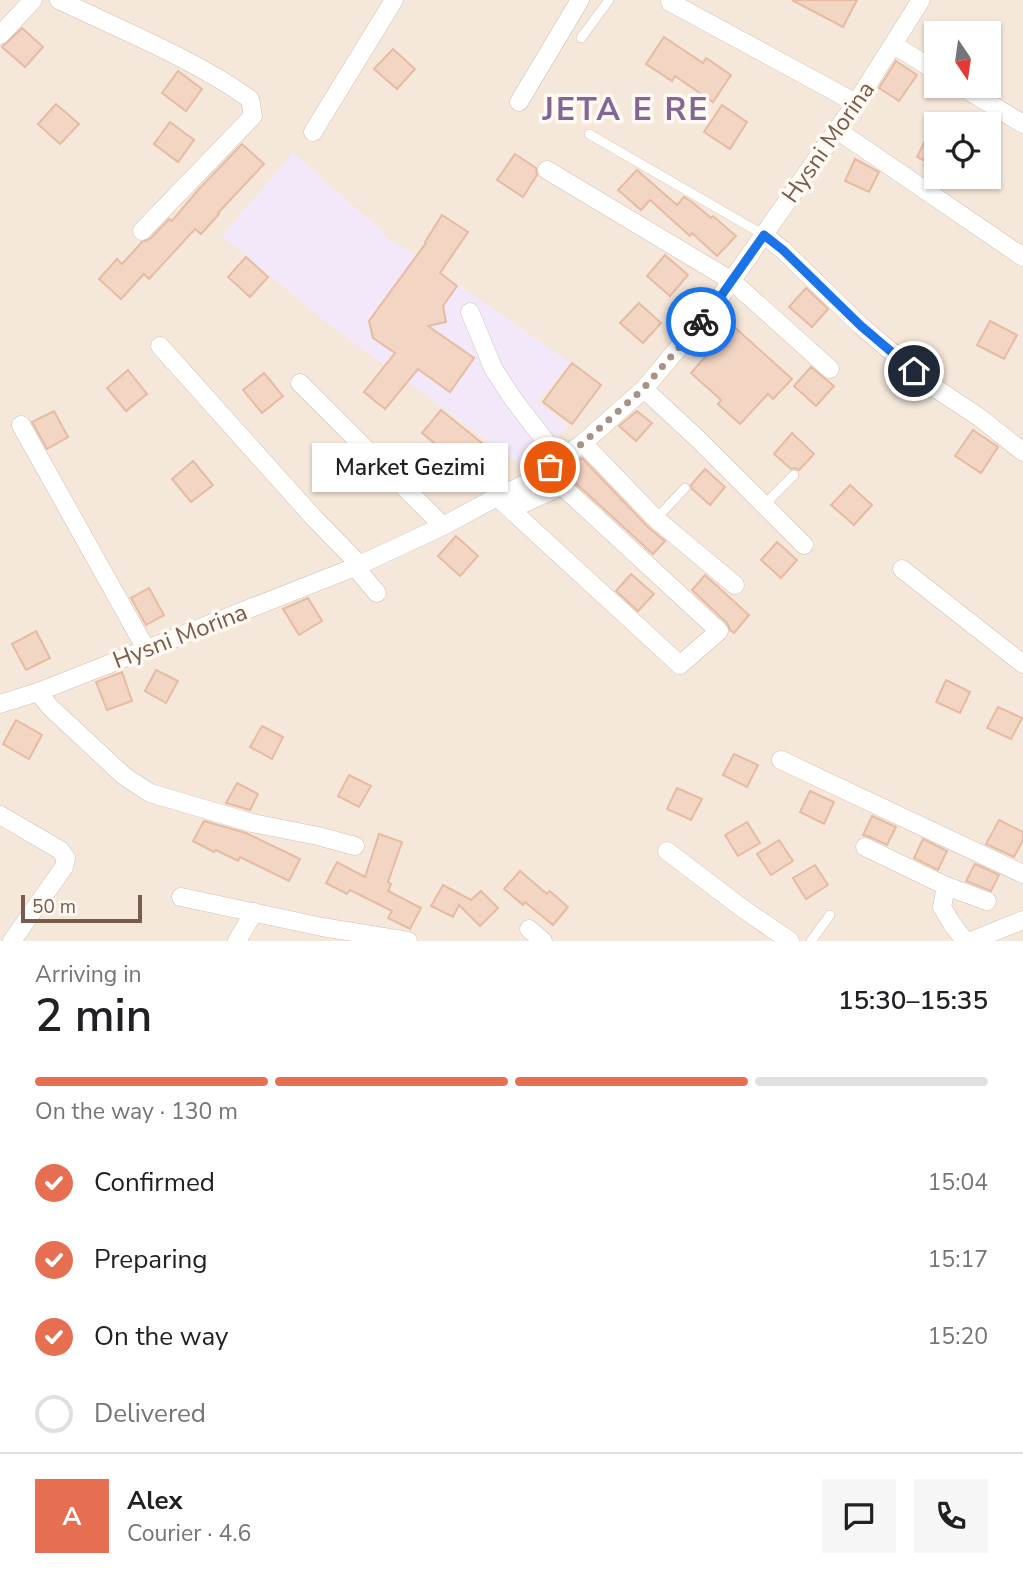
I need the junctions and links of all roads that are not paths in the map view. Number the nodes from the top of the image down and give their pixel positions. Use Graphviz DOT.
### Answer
graph roads {
  1 [pos="33,0"];
  2 [pos="59,0"];
  3 [pos="394,0"];
  4 [pos="580,0"];
  5 [pos="609,0"];
  6 [pos="921,0"];
  7 [pos="670,2"];
  8 [pos="0,35"];
  9 [pos="582,38"];
  10 [pos="894,45"];
  11 [pos="924,64"];
  12 [pos="981,98"];
  13 [pos="519,103"];
  14 [pos="856,103"];
  15 [pos="1023,124"];
  16 [pos="837,130"];
  17 [pos="313,132"];
  18 [pos="589,134"];
  19 [pos="547,170"];
  20 [pos="142,231"];
  21 [pos="764,235"];
  22 [pos="1023,257"];
  23 [pos="732,281"];
  24 [pos="470,312"];
  25 [pos="160,346"];
  26 [pos="830,369"];
  27 [pos="300,383"];
  28 [pos="643,389"];
  29 [pos="21,425"];
  30 [pos="583,443"];
  31 [pos="1023,452"];
  32 [pos="560,460"];
  33 [pos="794,475"];
  34 [pos="685,488"];
  35 [pos="503,502"];
  36 [pos="764,505"];
  37 [pos="656,519"];
  38 [pos="443,526"];
  39 [pos="804,545"];
  40 [pos="357,566"];
  41 [pos="902,569"];
  42 [pos="735,585"];
  43 [pos="377,593"];
  44 [pos="146,649"];
  45 [pos="1023,664"];
  46 [pos="38,692"];
  47 [pos="0,704"];
  48 [pos="781,760"];
  49 [pos="0,815"];
  50 [pos="355,846"];
  51 [pos="865,847"];
  52 [pos="667,851"];
  53 [pos="1023,874"];
  54 [pos="946,886"];
  55 [pos="181,897"];
  56 [pos="987,901"];
  57 [pos="254,912"];
  58 [pos="830,915"];
  59 [pos="1023,919"];
  60 [pos="12,941"];
  61 [pos="237,941"];
  62 [pos="408,941"];
  63 [pos="790,941"];
  64 [pos="811,941"];
  65 [pos="965,941"];
  66 [pos="971,941"];
  1 -- 8 [label="street"];
  2 -- 20 [label="street"];
  3 -- 17 [label="street"];
  4 -- 13 [label="street"];
  5 -- 9 [label="lane"];
  6 -- 10 [label="street, Hysni Morina"];
  7 -- 14 [label="street"];
  10 -- 11 [label="street"];
  10 -- 14 [label="street, Hysni Morina"];
  12 -- 15 [label="street"];
  14 -- 16 [label="street, Hysni Morina"];
  16 -- 21 [label="street, Hysni Morina"];
  16 -- 22 [label="street"];
  18 -- 21 [label="lane"];
  19 -- 23 [label="street"];
  21 -- 23 [label="street, Hysni Morina"];
  21 -- 31 [label="street"];
  23 -- 26 [label="street"];
  23 -- 28 [label="street, Hysni Morina"];
  24 -- 32 [label="street"];
  25 -- 40 [label="street"];
  27 -- 38 [label="street"];
  28 -- 30 [label="street, Hysni Morina"];
  28 -- 36 [label="street"];
  29 -- 44 [label="street"];
  30 -- 32 [label="street, Hysni Morina"];
  30 -- 37 [label="street"];
  32 -- 35 [label="street, Hysni Morina"];
  33 -- 36 [label="lane"];
  34 -- 37 [label="lane"];
  35 -- 35 [label="street"];
  35 -- 38 [label="street, Hysni Morina"];
  36 -- 39 [label="street"];
  37 -- 42 [label="street"];
  38 -- 40 [label="street, Hysni Morina"];
  40 -- 43 [label="street"];
  40 -- 44 [label="street, Hysni Morina"];
  41 -- 45 [label="street"];
  44 -- 46 [label="street, Hysni Morina"];
  46 -- 47 [label="street, Hysni Morina"];
  46 -- 50 [label="street"];
  48 -- 53 [label="street"];
  49 -- 60 [label="street"];
  51 -- 54 [label="street"];
  52 -- 63 [label="street"];
  54 -- 56 [label="street"];
  54 -- 65 [label="street"];
  55 -- 57 [label="street"];
  57 -- 61 [label="street"];
  57 -- 62 [label="street"];
  58 -- 64 [label="lane"];
  59 -- 66 [label="street"];
}
